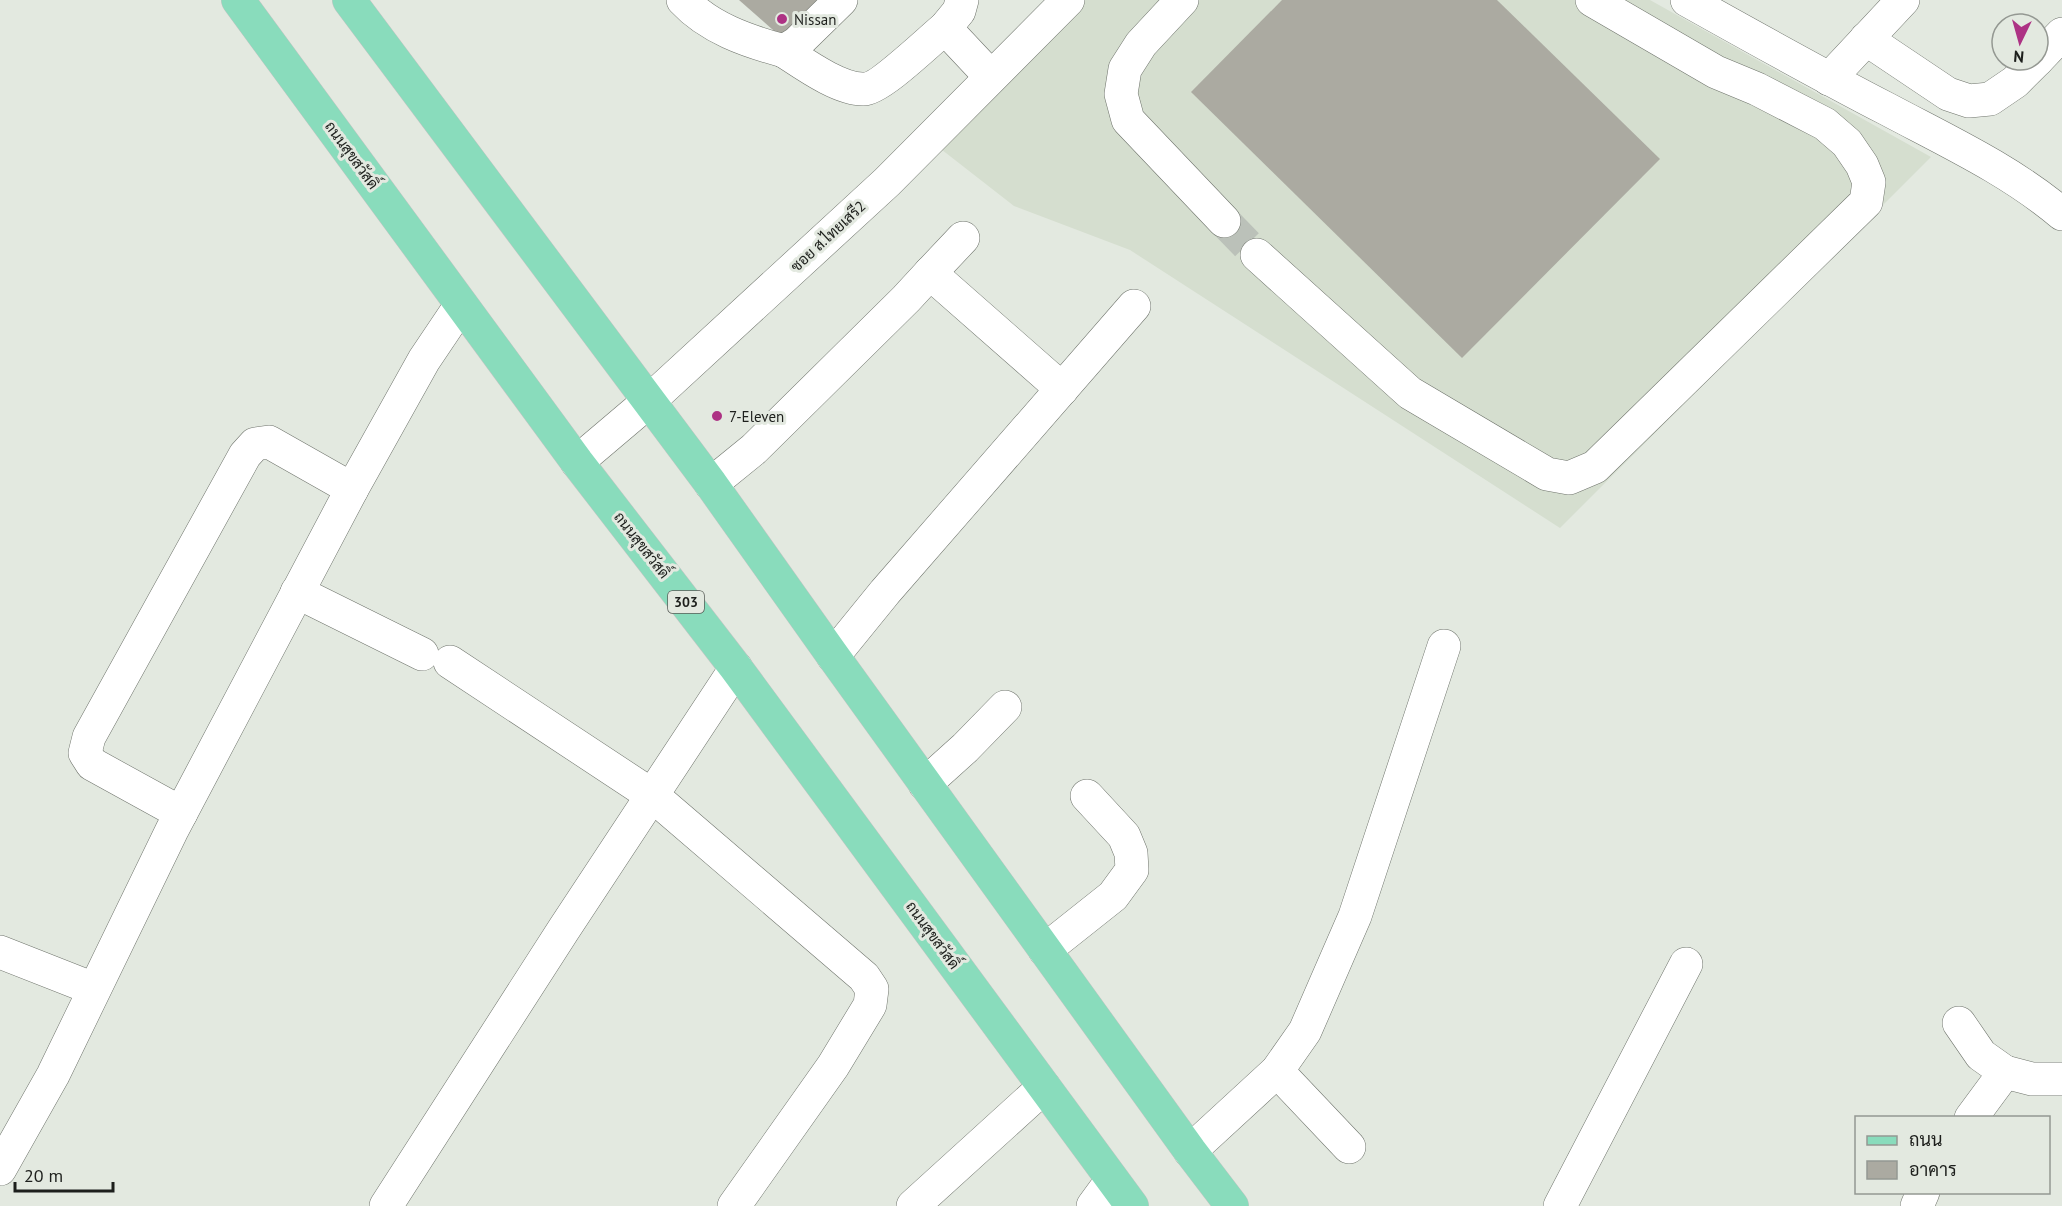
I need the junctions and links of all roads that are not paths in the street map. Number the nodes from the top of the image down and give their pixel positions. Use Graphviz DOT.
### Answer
graph roads {
  1 [pos="238,0"];
  2 [pos="349,0"];
  3 [pos="683,0"];
  4 [pos="841,0"];
  5 [pos="962,0"];
  6 [pos="1068,0"];
  7 [pos="1182,0"];
  8 [pos="1592,0"];
  9 [pos="1903,0"];
  10 [pos="1694,2"];
  11 [pos="945,28"];
  12 [pos="2062,34"];
  13 [pos="1866,39"];
  14 [pos="2050,46"];
  15 [pos="784,51"];
  16 [pos="2025,72"];
  17 [pos="991,77"];
  18 [pos="1829,79"];
  19 [pos="2062,214"];
  20 [pos="1224,221"];
  21 [pos="963,238"];
  22 [pos="1257,255"];
  23 [pos="930,273"];
  24 [pos="461,305"];
  25 [pos="1134,306"];
  26 [pos="1062,389"];
  27 [pos="649,401"];
  28 [pos="577,462"];
  29 [pos="711,483"];
  30 [pos="352,489"];
  31 [pos="297,592"];
  32 [pos="1444,646"];
  33 [pos="832,656"];
  34 [pos="736,668"];
  35 [pos="1005,707"];
  36 [pos="925,784"];
  37 [pos="654,796"];
  38 [pos="1087,796"];
  39 [pos="181,813"];
  40 [pos="1045,950"];
  41 [pos="0,952"];
  42 [pos="1686,964"];
  43 [pos="94,989"];
  44 [pos="1959,1023"];
  45 [pos="1276,1071"];
  46 [pos="2005,1072"];
  47 [pos="2062,1079"];
  48 [pos="1044,1087"];
  49 [pos="1972,1116"];
  50 [pos="1349,1147"];
  51 [pos="1190,1151"];
  52 [pos="0,1169"];
  53 [pos="1112,1180"];
  54 [pos="386,1206"];
  55 [pos="734,1206"];
  56 [pos="913,1206"];
  57 [pos="1092,1206"];
  58 [pos="1132,1206"];
  59 [pos="1232,1206"];
  60 [pos="1560,1206"];
  1 -- 24 [label="main road, ถนนสุขสวัสดิ์ / 303"];
  2 -- 27 [label="main road"];
  3 -- 15 [label="street"];
  4 -- 15 [label="street"];
  5 -- 11 [label="street"];
  6 -- 17 [label="street, ซอย ส.ไทยเสรี2"];
  7 -- 20 [label="street"];
  8 -- 22 [label="street"];
  9 -- 13 [label="street"];
  10 -- 18 [label="street"];
  11 -- 15 [label="street"];
  11 -- 17 [label="street"];
  12 -- 14 [label="street"];
  13 -- 16 [label="street"];
  13 -- 18 [label="street"];
  17 -- 27 [label="street, ซอย ส.ไทยเสรี2"];
  18 -- 19 [label="street"];
  21 -- 23 [label="street"];
  23 -- 26 [label="street"];
  23 -- 29 [label="street"];
  24 -- 28 [label="main road, ถนนสุขสวัสดิ์ / 303"];
  24 -- 30 [label="street"];
  25 -- 26 [label="street"];
  26 -- 33 [label="street"];
  27 -- 28 [label="street, ซอย ส.ไทยเสรี2"];
  27 -- 29 [label="main road"];
  28 -- 34 [label="main road, ถนนสุขสวัสดิ์ / 303"];
  29 -- 33 [label="main road"];
  30 -- 31 [label="street"];
  30 -- 39 [label="street"];
  31 -- 37 [label="street"];
  31 -- 39 [label="street"];
  32 -- 45 [label="street"];
  33 -- 36 [label="main road"];
  34 -- 37 [label="street"];
  34 -- 48 [label="main road, ถนนสุขสวัสดิ์ / 303"];
  35 -- 36 [label="street"];
  36 -- 40 [label="main road"];
  37 -- 54 [label="street"];
  37 -- 55 [label="street"];
  38 -- 40 [label="street"];
  39 -- 43 [label="street"];
  40 -- 51 [label="main road"];
  41 -- 43 [label="street"];
  42 -- 60 [label="street"];
  43 -- 52 [label="street"];
  44 -- 46 [label="street"];
  45 -- 50 [label="street"];
  45 -- 51 [label="street"];
  46 -- 47 [label="street"];
  46 -- 49 [label="street"];
  48 -- 53 [label="main road, ถนนสุขสวัสดิ์ / 303"];
  48 -- 56 [label="street"];
  51 -- 59 [label="main road"];
  53 -- 57 [label="street"];
  53 -- 58 [label="main road, ถนนสุขสวัสดิ์ / 303"];
}
